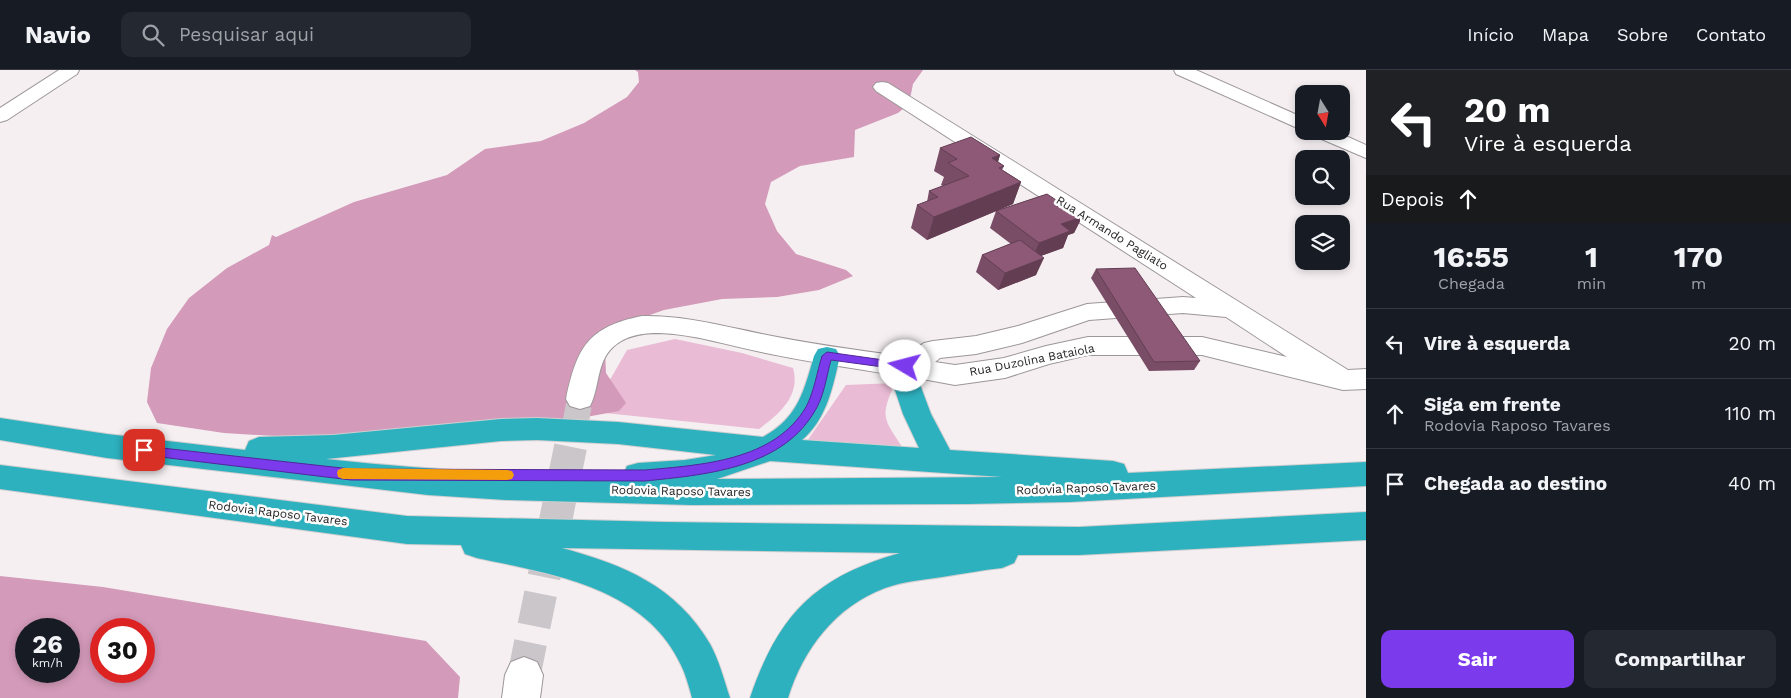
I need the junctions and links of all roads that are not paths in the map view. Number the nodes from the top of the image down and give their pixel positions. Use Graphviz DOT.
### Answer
graph roads {
  1 [pos="70,70"];
  2 [pos="1182,70"];
  3 [pos="882,87"];
  4 [pos="0,116"];
  5 [pos="1295,120"];
  6 [pos="1339,140"];
  7 [pos="1366,152"];
  8 [pos="1232,310"];
  9 [pos="827,356"];
  10 [pos="905,366"];
  11 [pos="1354,379"];
  12 [pos="580,399"];
  13 [pos="0,429"];
  14 [pos="107,446"];
  15 [pos="767,450"];
  16 [pos="941,461"];
  17 [pos="351,474"];
  18 [pos="1366,474"];
  19 [pos="0,477"];
  20 [pos="1227,483"];
  21 [pos="1366,526"];
  22 [pos="407,530"];
  23 [pos="1080,541"];
  24 [pos="711,698"];
  25 [pos="769,698"];
  1 -- 4 [label="street"];
  2 -- 5 [label="street"];
  3 -- 8 [label="street, Rua Armando Pagliato"];
  6 -- 7 [label="street"];
  8 -- 10 [label="street, Rua Duzolina Bataiola"];
  8 -- 11 [label="street, Rua Armando Pagliato"];
  9 -- 10 [label="street"];
  9 -- 12 [label="street"];
  9 -- 15 [label="highway"];
  10 -- 11 [label="street, Rua Duzolina Bataiola"];
  10 -- 16 [label="highway"];
  13 -- 14 [label="highway, Rodovia Raposo Tavares"];
  14 -- 15 [label="highway"];
  14 -- 17 [label="highway, Rodovia Raposo Tavares"];
  15 -- 16 [label="highway"];
  15 -- 17 [label="highway"];
  16 -- 20 [label="highway"];
  17 -- 20 [label="highway, Rodovia Raposo Tavares"];
  18 -- 20 [label="highway, Rodovia Raposo Tavares"];
  19 -- 22 [label="highway, Rodovia Raposo Tavares"];
  21 -- 23 [label="highway, Rodovia Raposo Tavares"];
  22 -- 23 [label="highway, Rodovia Raposo Tavares"];
  22 -- 24 [label="highway"];
  23 -- 25 [label="highway"];
}
